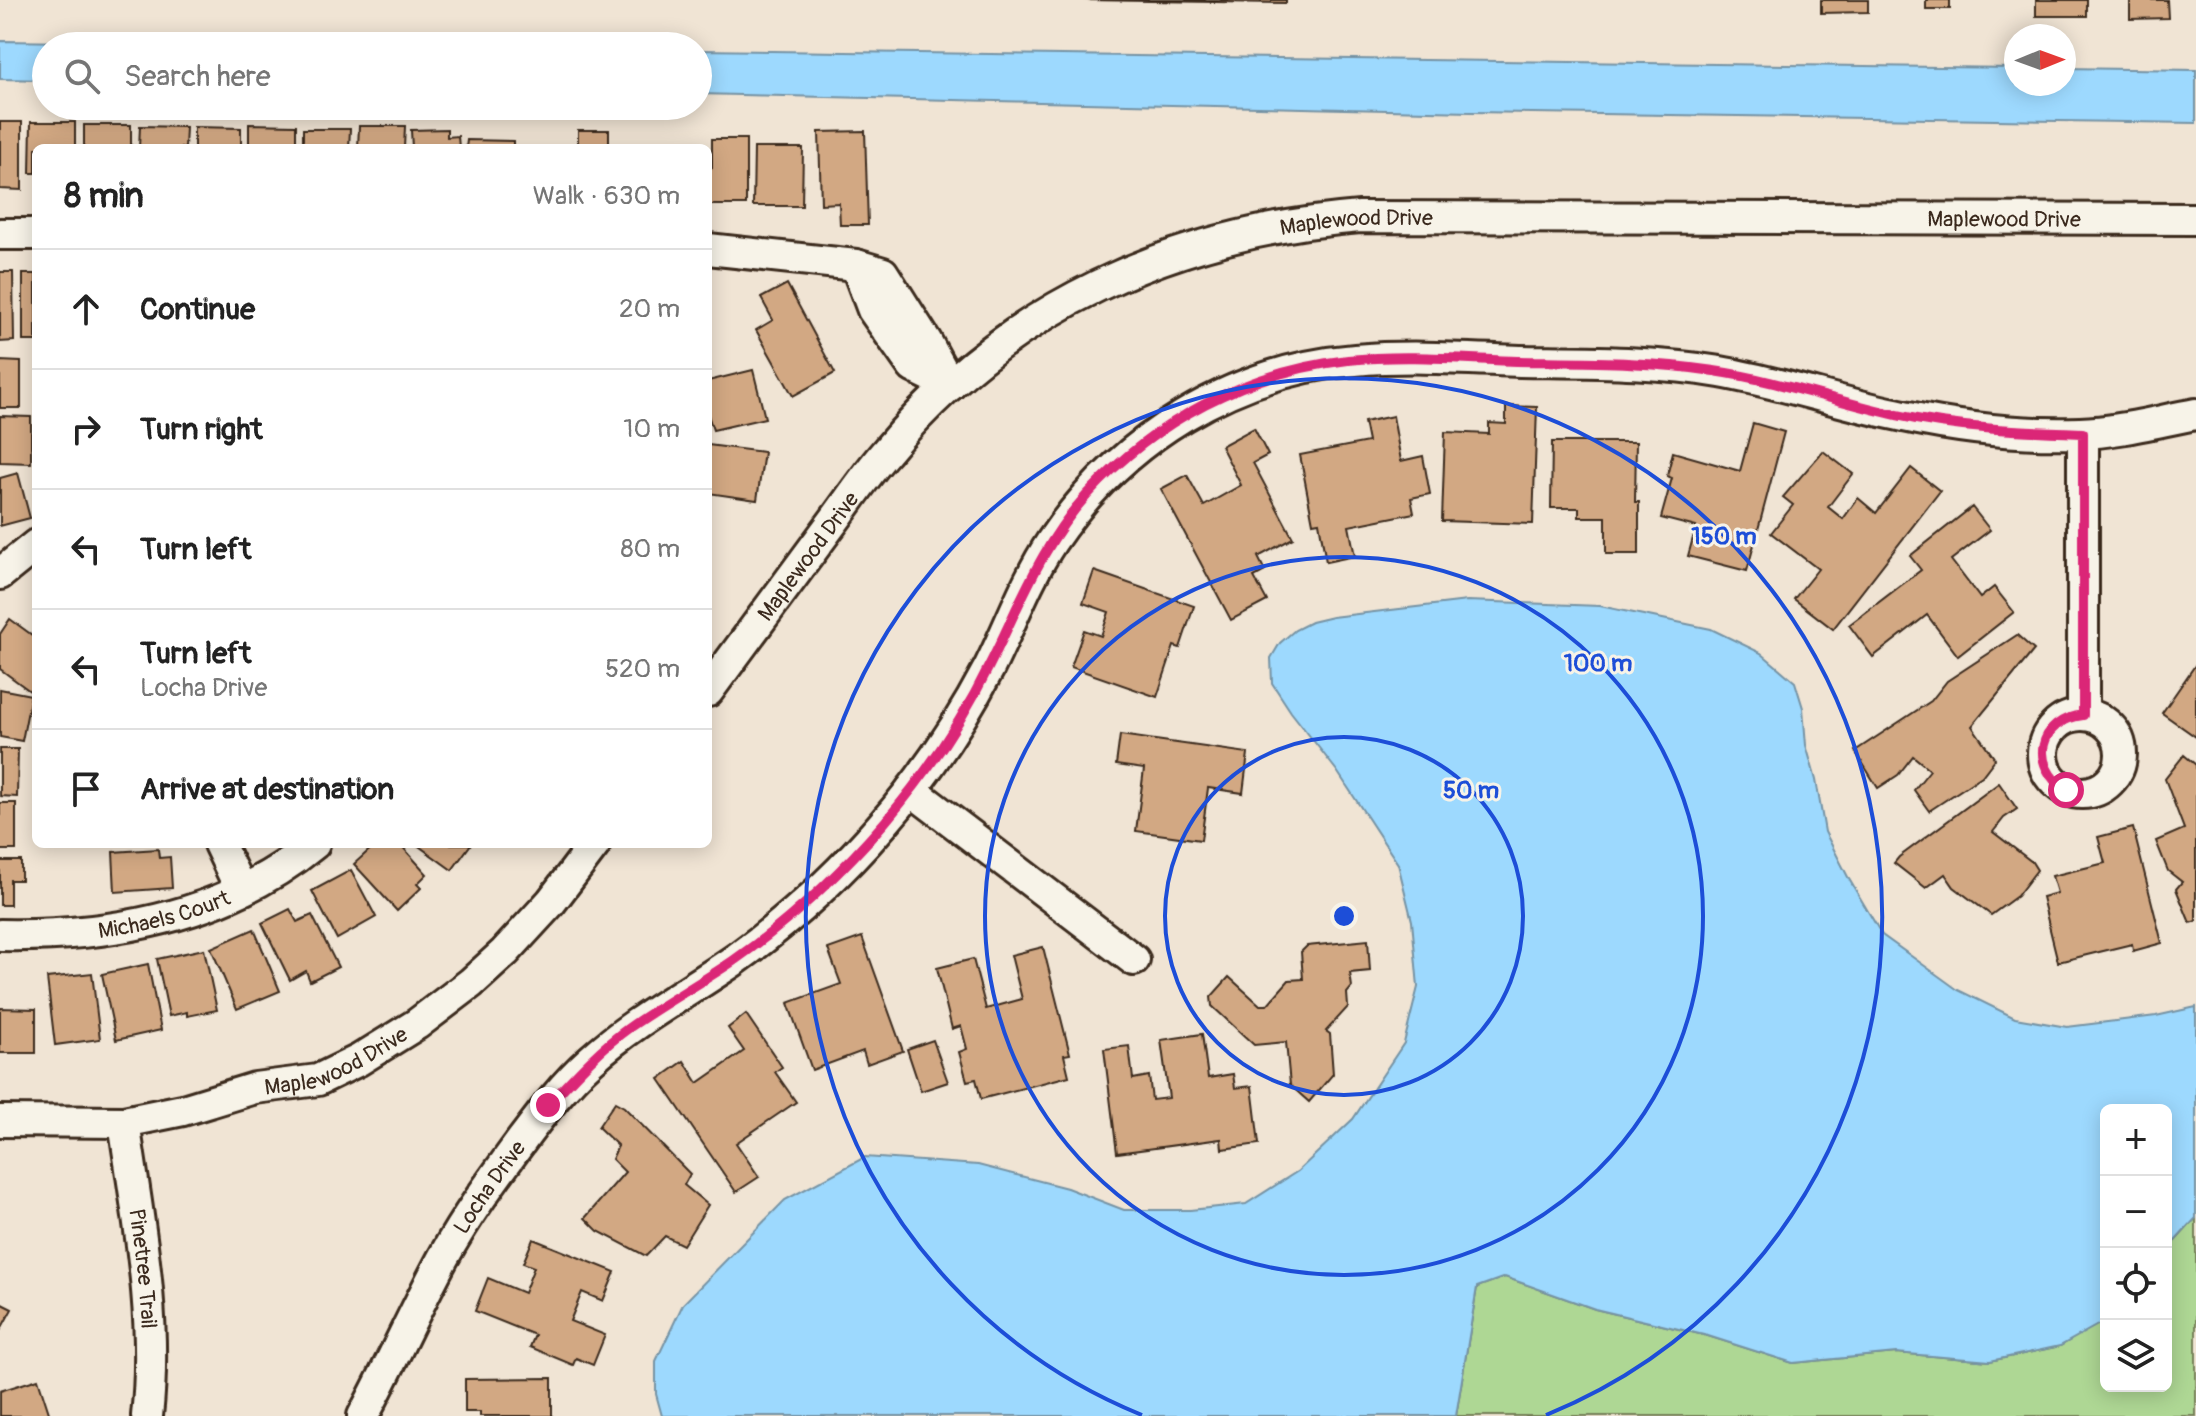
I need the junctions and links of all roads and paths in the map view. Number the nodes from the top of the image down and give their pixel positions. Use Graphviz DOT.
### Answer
graph roads {
  1 [pos="2196,219"];
  2 [pos="0,234"];
  3 [pos="32,234"];
  4 [pos="712,249"];
  5 [pos="950,385"];
  6 [pos="2196,414"];
  7 [pos="2083,433"];
  8 [pos="32,548"];
  9 [pos="0,574"];
  10 [pos="712,686"];
  11 [pos="2083,715"];
  12 [pos="911,790"];
  13 [pos="221,848"];
  14 [pos="308,848"];
  15 [pos="592,848"];
  16 [pos="241,890"];
  17 [pos="0,935"];
  18 [pos="1134,960"];
  19 [pos="0,1121"];
  20 [pos="124,1122"];
  21 [pos="147,1416"];
  22 [pos="363,1416"];
  1 -- 5 [label="street, Maplewood Drive"];
  2 -- 3 [label="street"];
  4 -- 5 [label="street"];
  5 -- 10 [label="street, Maplewood Drive"];
  6 -- 7 [label="street, Locha Drive"];
  7 -- 11 [label="street"];
  7 -- 12 [label="street, Locha Drive"];
  8 -- 9 [label="street"];
  12 -- 18 [label="street"];
  12 -- 22 [label="street, Locha Drive"];
  13 -- 16 [label="street"];
  14 -- 16 [label="street, Michaels Court"];
  15 -- 20 [label="street, Maplewood Drive"];
  16 -- 17 [label="street, Michaels Court"];
  19 -- 20 [label="street, Maplewood Drive"];
  20 -- 21 [label="street, Pinetree Trail"];
}
